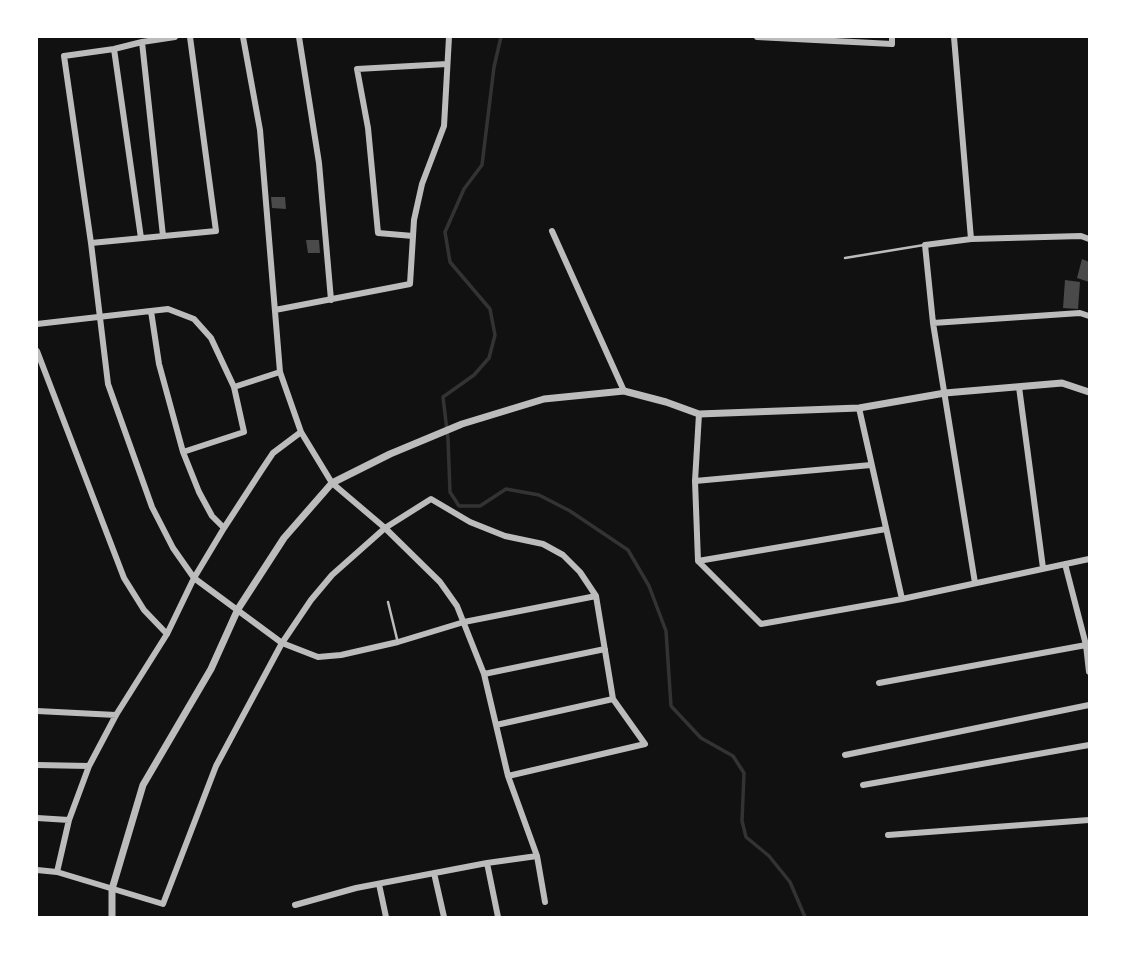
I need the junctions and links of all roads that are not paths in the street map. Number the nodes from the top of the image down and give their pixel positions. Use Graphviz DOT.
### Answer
graph roads {
  1 [pos="175,37"];
  2 [pos="190,37"];
  3 [pos="243,37"];
  4 [pos="299,37"];
  5 [pos="449,37"];
  6 [pos="757,37"];
  7 [pos="765,37"];
  8 [pos="892,37"];
  9 [pos="954,37"];
  10 [pos="805,38"];
  11 [pos="848,40"];
  12 [pos="142,42"];
  13 [pos="114,50"];
  14 [pos="447,64"];
  15 [pos="552,231"];
  16 [pos="163,236"];
  17 [pos="413,236"];
  18 [pos="141,238"];
  19 [pos="971,239"];
  20 [pos="1089,239"];
  21 [pos="91,243"];
  22 [pos="925,245"];
  23 [pos="845,258"];
  24 [pos="331,300"];
  25 [pos="275,310"];
  26 [pos="151,311"];
  27 [pos="99,316"];
  28 [pos="1089,316"];
  29 [pos="933,323"];
  30 [pos="37,324"];
  31 [pos="37,351"];
  32 [pos="280,372"];
  33 [pos="234,387"];
  34 [pos="1019,387"];
  35 [pos="624,391"];
  36 [pos="1089,392"];
  37 [pos="945,393"];
  38 [pos="859,408"];
  39 [pos="699,414"];
  40 [pos="301,432"];
  41 [pos="184,452"];
  42 [pos="871,465"];
  43 [pos="695,481"];
  44 [pos="332,483"];
  45 [pos="224,527"];
  46 [pos="385,528"];
  47 [pos="886,529"];
  48 [pos="1089,559"];
  49 [pos="698,561"];
  50 [pos="1065,564"];
  51 [pos="1043,568"];
  52 [pos="194,578"];
  53 [pos="975,583"];
  54 [pos="596,596"];
  55 [pos="902,599"];
  56 [pos="388,601"];
  57 [pos="238,609"];
  58 [pos="464,622"];
  59 [pos="167,635"];
  60 [pos="398,642"];
  61 [pos="282,643"];
  62 [pos="1086,645"];
  63 [pos="606,649"];
  64 [pos="1089,672"];
  65 [pos="484,674"];
  66 [pos="878,684"];
  67 [pos="612,699"];
  68 [pos="1089,705"];
  69 [pos="37,711"];
  70 [pos="116,715"];
  71 [pos="496,725"];
  72 [pos="1089,745"];
  73 [pos="845,755"];
  74 [pos="37,765"];
  75 [pos="89,766"];
  76 [pos="508,776"];
  77 [pos="863,785"];
  78 [pos="37,818"];
  79 [pos="69,820"];
  80 [pos="1089,820"];
  81 [pos="888,835"];
  82 [pos="537,856"];
  83 [pos="487,863"];
  84 [pos="37,870"];
  85 [pos="57,872"];
  86 [pos="434,873"];
  87 [pos="379,884"];
  88 [pos="112,889"];
  89 [pos="545,902"];
  90 [pos="295,905"];
  91 [pos="112,917"];
  92 [pos="386,917"];
  93 [pos="444,917"];
  94 [pos="498,917"];
  1 -- 12 [label="street"];
  2 -- 16 [label="street"];
  3 -- 25 [label="street"];
  4 -- 24 [label="street"];
  5 -- 14 [label="street"];
  6 -- 7 [label="street"];
  7 -- 10 [label="street"];
  8 -- 11 [label="street"];
  9 -- 19 [label="street"];
  10 -- 11 [label="street"];
  12 -- 13 [label="street"];
  12 -- 16 [label="street"];
  13 -- 18 [label="street"];
  13 -- 21 [label="street"];
  14 -- 17 [label="street"];
  14 -- 17 [label="street"];
  15 -- 35 [label="street"];
  16 -- 18 [label="street"];
  17 -- 24 [label="street"];
  18 -- 21 [label="street"];
  19 -- 20 [label="street"];
  19 -- 22 [label="street"];
  21 -- 27 [label="street"];
  22 -- 23 [label="lane"];
  22 -- 29 [label="street"];
  24 -- 25 [label="street"];
  25 -- 32 [label="street"];
  26 -- 27 [label="street"];
  26 -- 33 [label="street"];
  26 -- 41 [label="street"];
  27 -- 30 [label="street"];
  27 -- 52 [label="street"];
  28 -- 29 [label="street"];
  29 -- 37 [label="street"];
  31 -- 59 [label="street"];
  32 -- 33 [label="street"];
  32 -- 40 [label="street"];
  33 -- 41 [label="street"];
  34 -- 36 [label="street"];
  34 -- 37 [label="street"];
  34 -- 51 [label="street"];
  35 -- 39 [label="street"];
  35 -- 44 [label="street"];
  37 -- 38 [label="street"];
  37 -- 53 [label="street"];
  38 -- 39 [label="street"];
  38 -- 42 [label="street"];
  39 -- 43 [label="street"];
  40 -- 44 [label="street"];
  40 -- 45 [label="street"];
  41 -- 45 [label="street"];
  42 -- 43 [label="street"];
  42 -- 47 [label="street"];
  43 -- 49 [label="street"];
  44 -- 46 [label="street"];
  44 -- 57 [label="street"];
  45 -- 52 [label="street"];
  46 -- 54 [label="street"];
  46 -- 58 [label="street"];
  46 -- 61 [label="street"];
  47 -- 49 [label="street"];
  47 -- 55 [label="street"];
  48 -- 50 [label="street"];
  49 -- 55 [label="street"];
  50 -- 51 [label="street"];
  50 -- 62 [label="street"];
  51 -- 53 [label="street"];
  52 -- 57 [label="street"];
  52 -- 59 [label="street"];
  53 -- 55 [label="street"];
  54 -- 58 [label="street"];
  54 -- 63 [label="street"];
  56 -- 60 [label="lane"];
  57 -- 61 [label="street"];
  57 -- 88 [label="street"];
  58 -- 60 [label="street"];
  58 -- 65 [label="street"];
  59 -- 70 [label="street"];
  60 -- 61 [label="street"];
  61 -- 88 [label="street"];
  62 -- 64 [label="street"];
  62 -- 66 [label="street"];
  63 -- 65 [label="street"];
  63 -- 67 [label="street"];
  65 -- 71 [label="street"];
  67 -- 71 [label="street"];
  67 -- 76 [label="street"];
  68 -- 73 [label="street"];
  69 -- 70 [label="street"];
  70 -- 75 [label="street"];
  71 -- 76 [label="street"];
  72 -- 77 [label="street"];
  74 -- 75 [label="street"];
  75 -- 79 [label="street"];
  76 -- 82 [label="street"];
  78 -- 79 [label="street"];
  79 -- 85 [label="street"];
  80 -- 81 [label="street"];
  82 -- 83 [label="street"];
  82 -- 89 [label="street"];
  83 -- 86 [label="street"];
  83 -- 94 [label="street"];
  84 -- 85 [label="street"];
  85 -- 88 [label="street"];
  86 -- 87 [label="street"];
  86 -- 93 [label="street"];
  87 -- 90 [label="street"];
  87 -- 92 [label="street"];
  88 -- 91 [label="street"];
}
